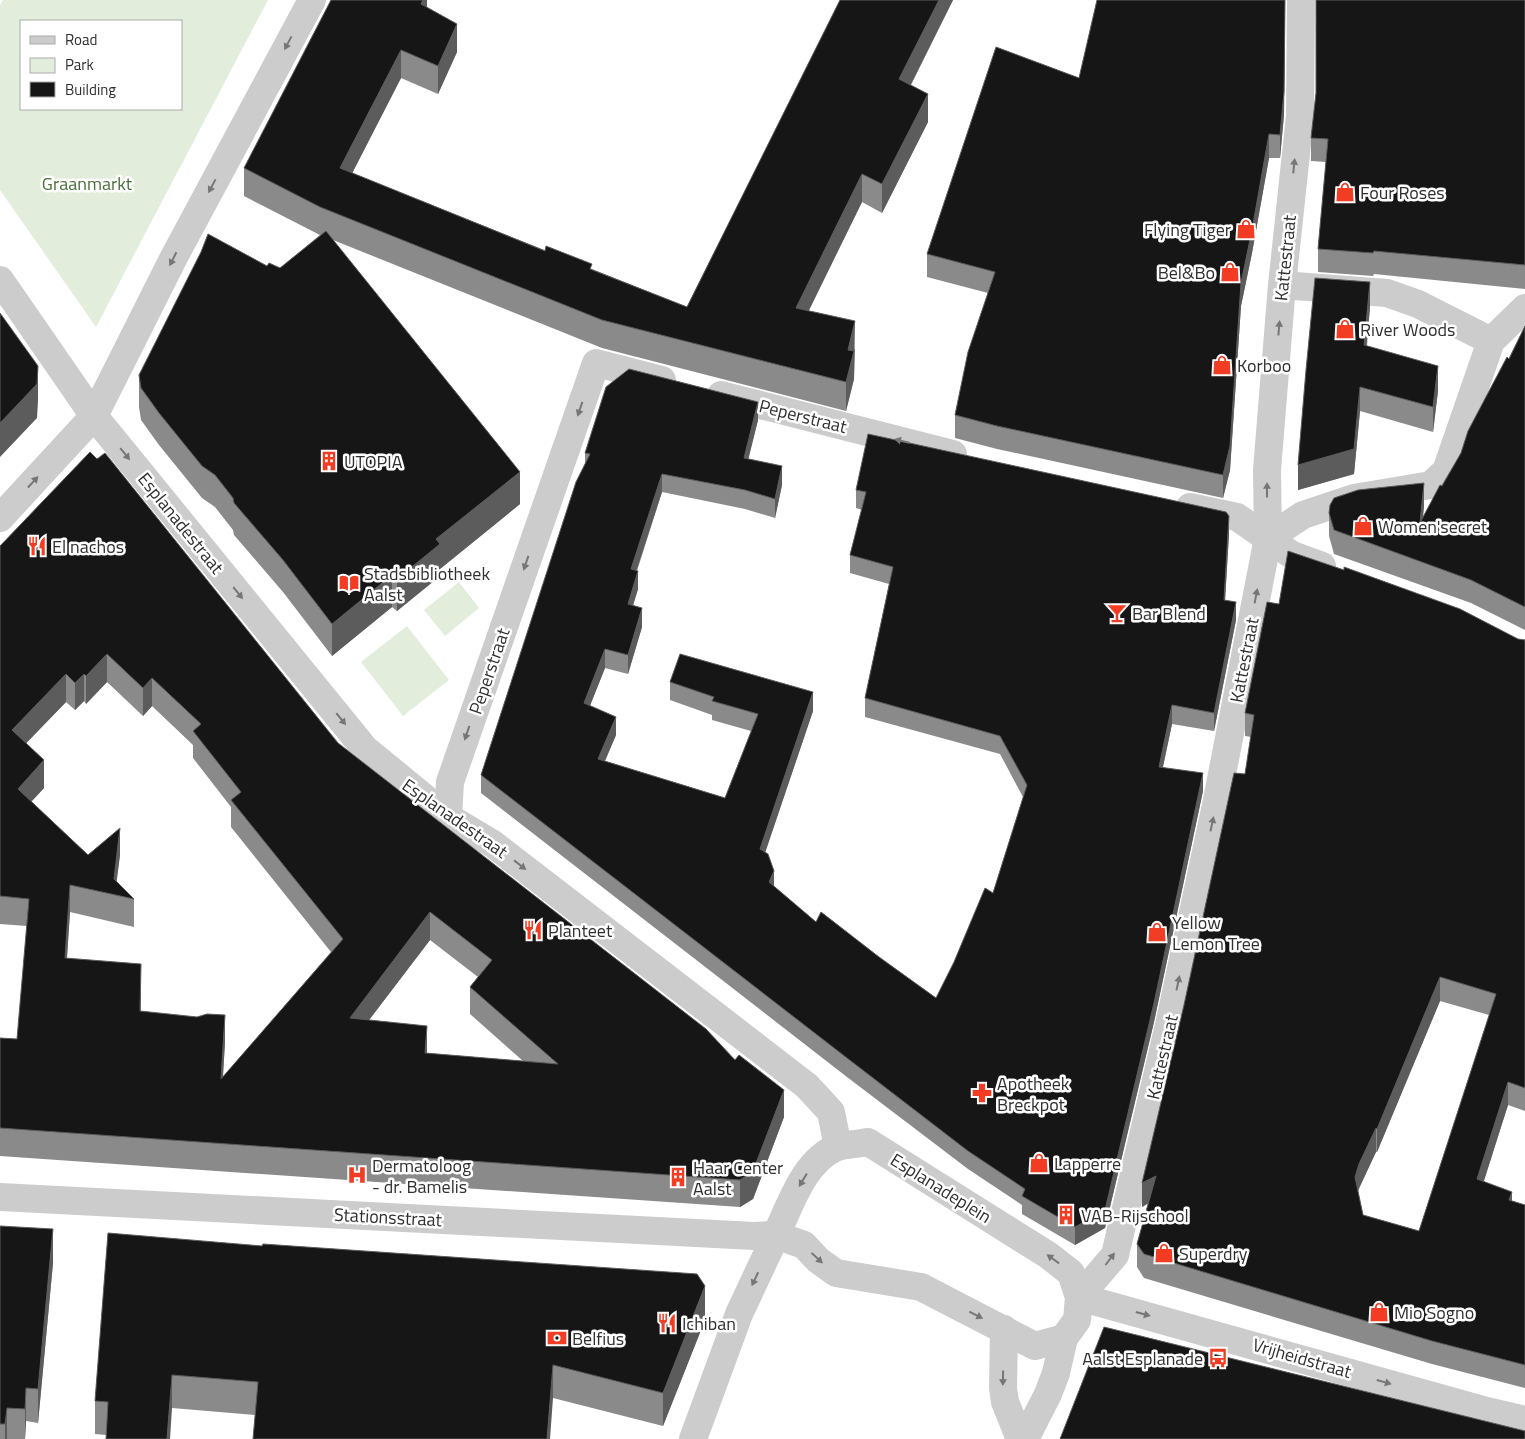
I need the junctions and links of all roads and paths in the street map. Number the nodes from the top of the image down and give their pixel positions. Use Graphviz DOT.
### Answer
graph roads {
  1 [pos="312,0"];
  2 [pos="1301,0"];
  3 [pos="0,280"];
  4 [pos="1282,285"];
  5 [pos="1525,308"];
  6 [pos="1491,341"];
  7 [pos="94,416"];
  8 [pos="974,459"];
  9 [pos="1169,502"];
  10 [pos="0,518"];
  11 [pos="1268,538"];
  12 [pos="1346,575"];
  13 [pos="448,817"];
  14 [pos="838,1147"];
  15 [pos="0,1198"];
  16 [pos="776,1235"];
  17 [pos="1079,1297"];
  18 [pos="1004,1329"];
  19 [pos="1064,1338"];
  20 [pos="1525,1420"];
  21 [pos="693,1439"];
  22 [pos="1020,1439"];
  23 [pos="1025,1439"];
  1 -- 7 [label="street, one-way"];
  4 -- 2 [label="street, Kattestraat, one-way"];
  3 -- 7 [label="street"];
  4 -- 6 [label="street"];
  11 -- 4 [label="street, Kattestraat, one-way"];
  5 -- 6 [label="street"];
  6 -- 11 [label="street"];
  10 -- 7 [label="street, one-way"];
  7 -- 13 [label="street, Esplanadestraat, one-way"];
  8 -- 13 [label="street, Peperstraat, one-way"];
  9 -- 11 [label="street"];
  11 -- 12 [label="street"];
  17 -- 11 [label="street, Kattestraat, one-way"];
  13 -- 14 [label="street, Esplanadestraat, one-way"];
  14 -- 16 [label="street, Esplanadeplein, one-way"];
  17 -- 14 [label="street, Esplanadeplein, one-way"];
  15 -- 16 [label="street, Stationsstraat"];
  16 -- 18 [label="street, one-way"];
  16 -- 21 [label="street, Esplanadeplein, one-way"];
  17 -- 19 [label="street, Esplanadeplein"];
  17 -- 20 [label="street, Vrijheidstraat, one-way"];
  18 -- 19 [label="street"];
  18 -- 22 [label="street, one-way"];
  19 -- 23 [label="street, Esplanadeplein"];
}
